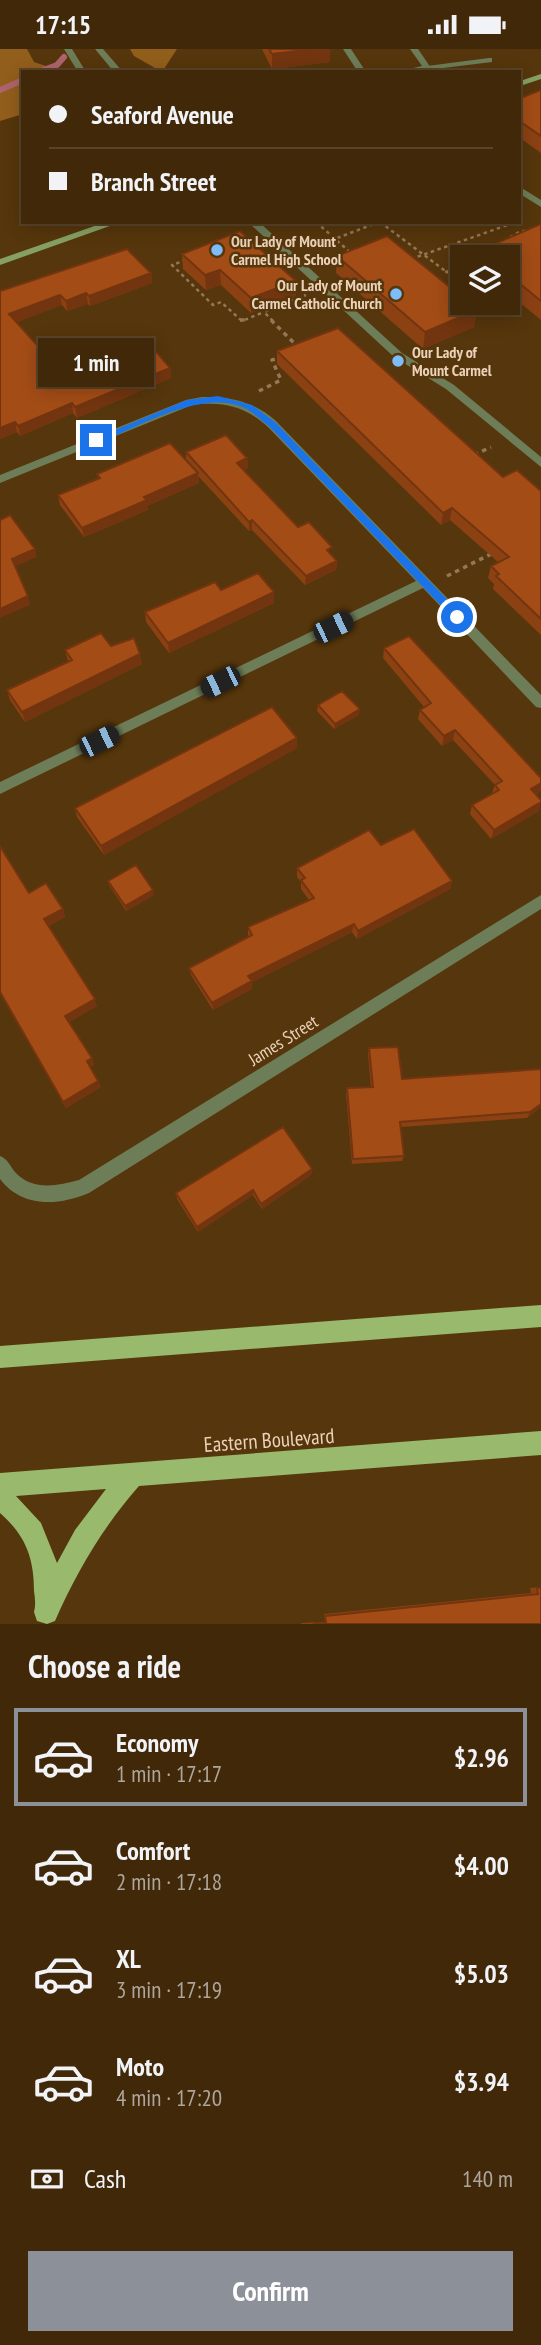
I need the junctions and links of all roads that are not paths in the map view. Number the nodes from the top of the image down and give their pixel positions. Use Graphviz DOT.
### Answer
graph roads {
  1 [pos="68,49"];
  2 [pos="99,49"];
  3 [pos="346,49"];
  4 [pos="414,49"];
  5 [pos="489,60"];
  6 [pos="427,68"];
  7 [pos="81,70"];
  8 [pos="117,70"];
  9 [pos="361,70"];
  10 [pos="414,70"];
  11 [pos="541,76"];
  12 [pos="521,84"];
  13 [pos="521,191"];
  14 [pos="541,204"];
  15 [pos="110,224"];
  16 [pos="255,224"];
  17 [pos="0,262"];
  18 [pos="541,463"];
  19 [pos="0,479"];
  20 [pos="424,582"];
  21 [pos="541,703"];
  22 [pos="0,788"];
  23 [pos="541,901"];
  24 [pos="0,1164"];
  25 [pos="541,1316"];
  26 [pos="0,1357"];
  27 [pos="541,1443"];
  28 [pos="134,1473"];
  29 [pos="0,1485"];
  30 [pos="0,1497"];
  31 [pos="46,1618"];
  1 -- 7 [label="street"];
  2 -- 8 [label="street"];
  3 -- 9 [label="street"];
  4 -- 6 [label="street"];
  5 -- 6 [label="street"];
  6 -- 10 [label="street"];
  11 -- 12 [label="street"];
  13 -- 14 [label="street"];
  15 -- 17 [label="street"];
  16 -- 18 [label="street"];
  19 -- 20 [label="street"];
  20 -- 21 [label="street"];
  20 -- 22 [label="street"];
  23 -- 24 [label="street, James Street"];
  25 -- 26 [label="main road"];
  27 -- 28 [label="main road, Eastern Boulevard"];
  28 -- 29 [label="main road, Eastern Boulevard"];
  28 -- 31 [label="main road"];
  30 -- 31 [label="main road"];
}
